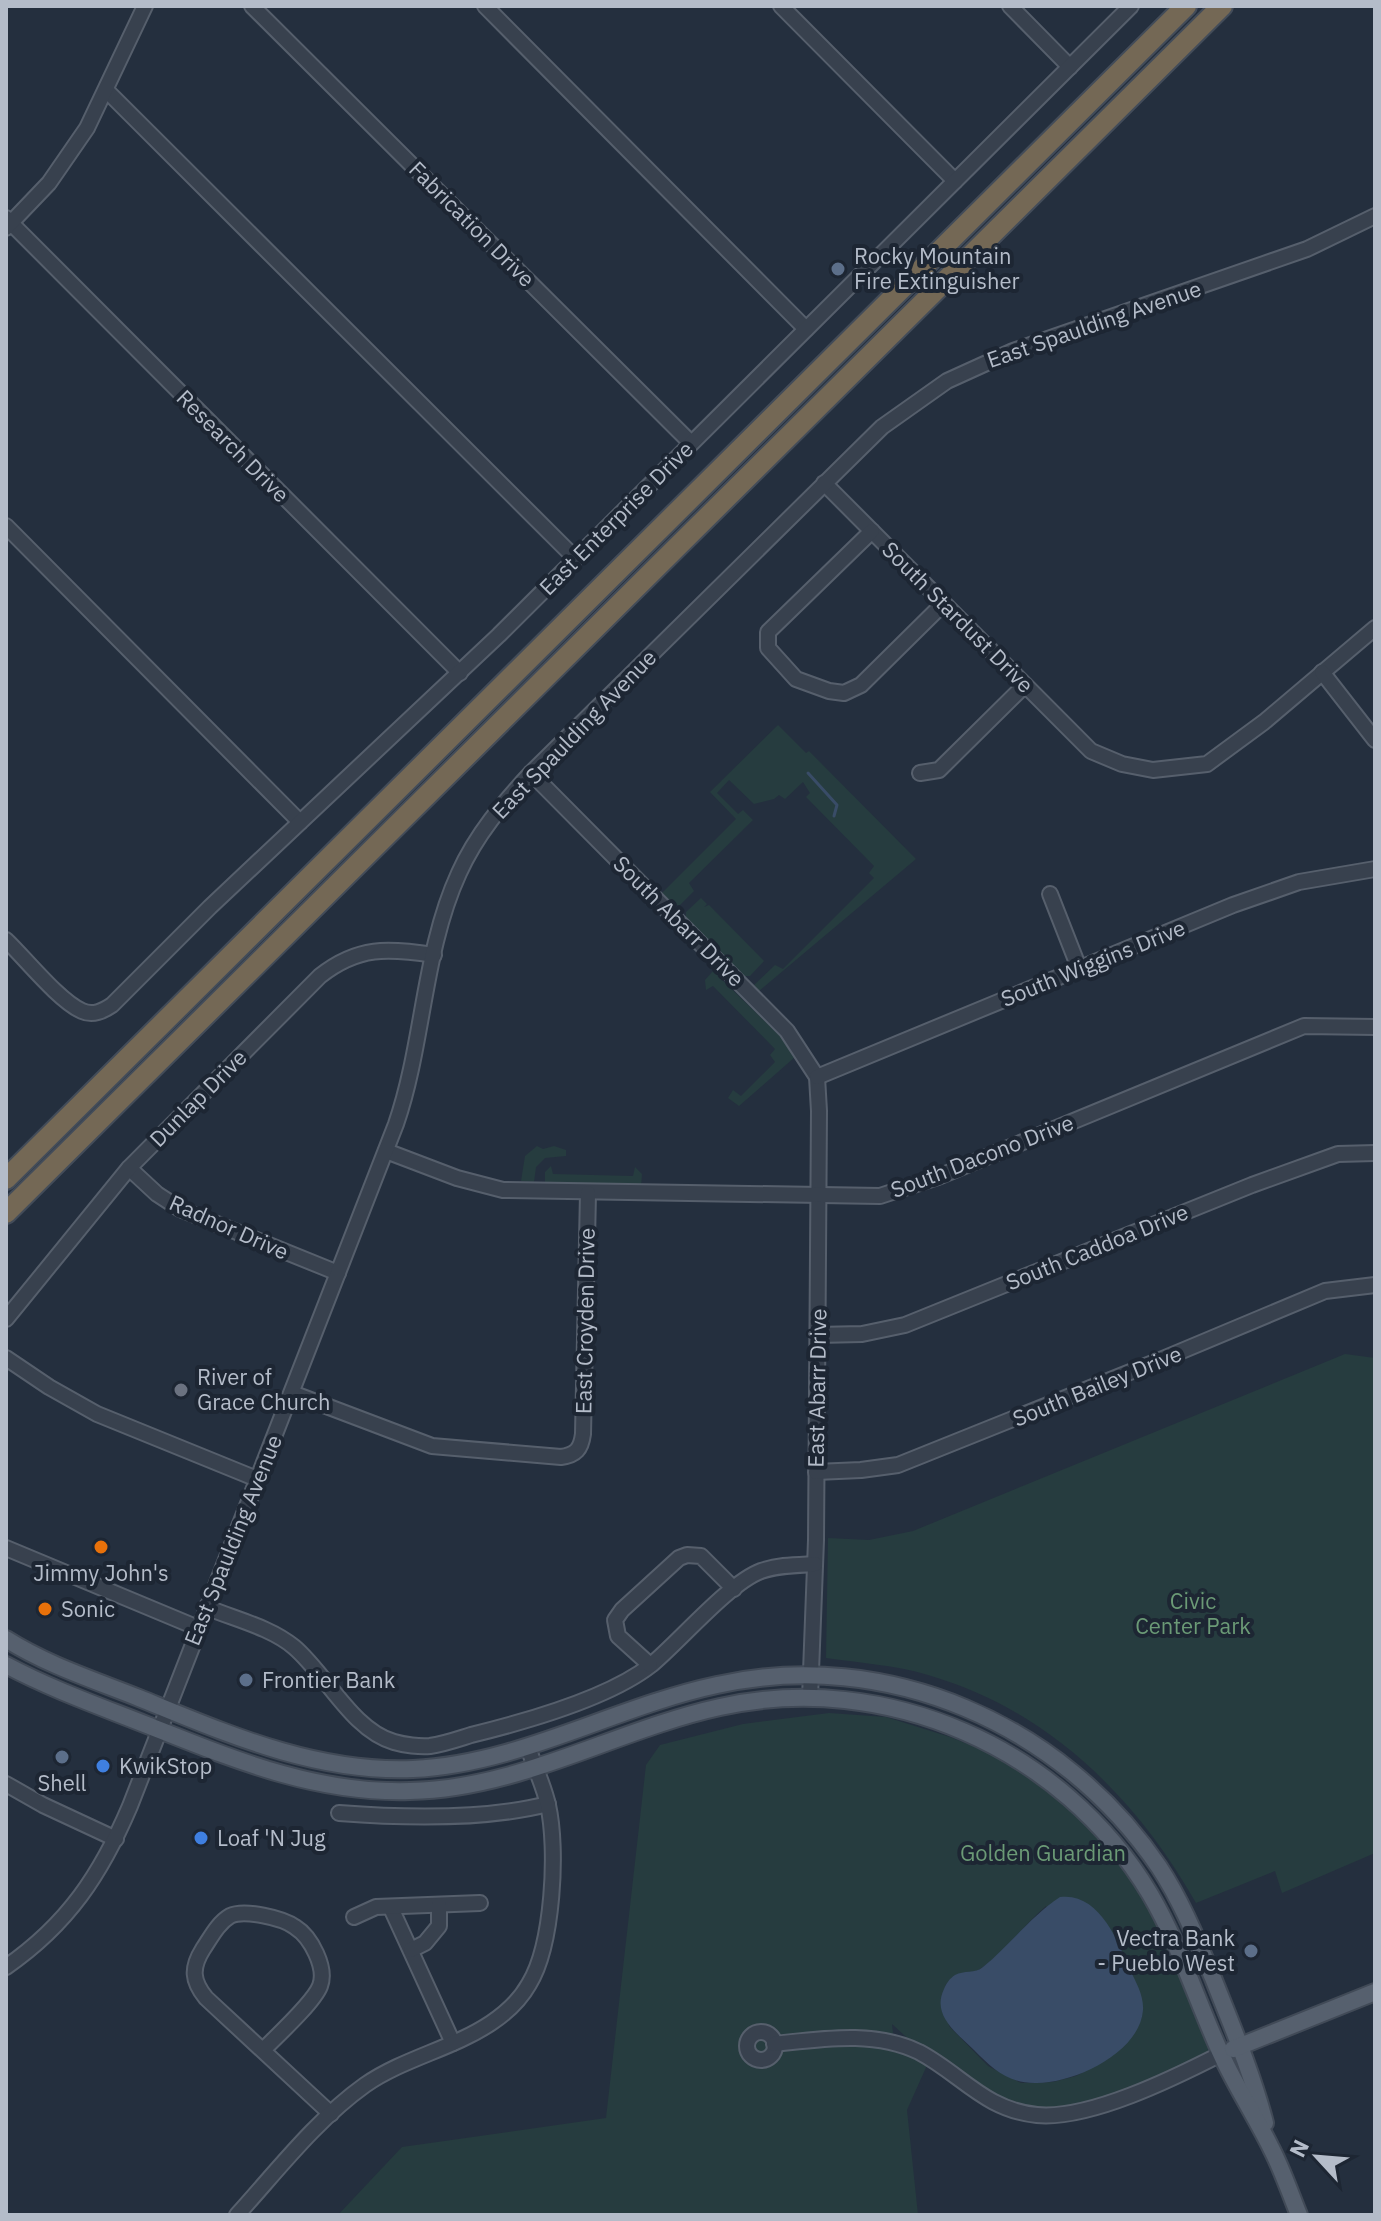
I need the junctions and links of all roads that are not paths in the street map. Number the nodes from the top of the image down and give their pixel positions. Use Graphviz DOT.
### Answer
graph roads {
  1 [pos="145,6"];
  2 [pos="252,6"];
  3 [pos="485,6"];
  4 [pos="781,6"];
  5 [pos="1010,6"];
  6 [pos="1131,6"];
  7 [pos="1186,6"];
  8 [pos="1222,6"];
  9 [pos="1070,67"];
  10 [pos="107,91"];
  11 [pos="955,181"];
  12 [pos="1375,216"];
  13 [pos="8,223"];
  14 [pos="806,329"];
  15 [pos="691,443"];
  16 [pos="824,483"];
  17 [pos="6,526"];
  18 [pos="872,531"];
  19 [pos="575,558"];
  20 [pos="944,603"];
  21 [pos="1375,628"];
  22 [pos="1322,672"];
  23 [pos="460,673"];
  24 [pos="1025,685"];
  25 [pos="1375,740"];
  26 [pos="531,773"];
  27 [pos="920,773"];
  28 [pos="300,822"];
  29 [pos="1375,869"];
  30 [pos="1050,894"];
  31 [pos="6,940"];
  32 [pos="434,955"];
  33 [pos="1079,968"];
  34 [pos="1375,1027"];
  35 [pos="817,1077"];
  36 [pos="386,1151"];
  37 [pos="1375,1153"];
  38 [pos="129,1168"];
  39 [pos="6,1179"];
  40 [pos="588,1193"];
  41 [pos="818,1195"];
  42 [pos="6,1213"];
  43 [pos="338,1273"];
  44 [pos="1375,1285"];
  45 [pos="6,1319"];
  46 [pos="817,1335"];
  47 [pos="6,1358"];
  48 [pos="292,1393"];
  49 [pos="816,1472"];
  50 [pos="257,1479"];
  51 [pos="6,1548"];
  52 [pos="815,1564"];
  53 [pos="734,1589"];
  54 [pos="206,1607"];
  55 [pos="198,1628"];
  56 [pos="6,1639"];
  57 [pos="6,1665"];
  58 [pos="650,1665"];
  59 [pos="811,1676"];
  60 [pos="810,1698"];
  61 [pos="167,1710"];
  62 [pos="159,1730"];
  63 [pos="528,1747"];
  64 [pos="535,1768"];
  65 [pos="6,1784"];
  66 [pos="548,1804"];
  67 [pos="339,1813"];
  68 [pos="116,1839"];
  69 [pos="480,1903"];
  70 [pos="439,1905"];
  71 [pos="391,1908"];
  72 [pos="354,1917"];
  73 [pos="411,1950"];
  74 [pos="6,1967"];
  75 [pos="1375,1992"];
  76 [pos="453,2043"];
  77 [pos="774,2044"];
  78 [pos="1241,2046"];
  79 [pos="263,2050"];
  80 [pos="1221,2054"];
  81 [pos="331,2114"];
  82 [pos="1272,2148"];
  83 [pos="237,2215"];
  84 [pos="1299,2215"];
  1 -- 10 [label="street"];
  2 -- 15 [label="street, Fabrication Drive"];
  3 -- 14 [label="street"];
  4 -- 11 [label="street"];
  5 -- 9 [label="street"];
  6 -- 9 [label="street, East Enterprise Drive"];
  7 -- 39 [label="highway"];
  8 -- 42 [label="highway"];
  9 -- 11 [label="street, East Enterprise Drive"];
  10 -- 13 [label="street"];
  10 -- 19 [label="street"];
  11 -- 14 [label="street, East Enterprise Drive"];
  12 -- 16 [label="street, East Spaulding Avenue"];
  13 -- 23 [label="street, Research Drive"];
  14 -- 15 [label="street, East Enterprise Drive"];
  15 -- 19 [label="street, East Enterprise Drive"];
  16 -- 18 [label="street, South Stardust Drive"];
  16 -- 26 [label="street, East Spaulding Avenue"];
  17 -- 28 [label="street"];
  18 -- 20 [label="street, South Stardust Drive"];
  18 -- 20 [label="street"];
  19 -- 23 [label="street, East Enterprise Drive"];
  20 -- 24 [label="street, South Stardust Drive"];
  21 -- 22 [label="street"];
  22 -- 24 [label="street, South Stardust Drive"];
  22 -- 25 [label="street"];
  23 -- 28 [label="street, East Enterprise Drive"];
  24 -- 27 [label="street"];
  26 -- 32 [label="street, East Spaulding Avenue"];
  26 -- 35 [label="street, South Abarr Drive"];
  28 -- 31 [label="street, East Enterprise Drive"];
  29 -- 33 [label="street, South Wiggins Drive"];
  30 -- 33 [label="street"];
  32 -- 36 [label="street, East Spaulding Avenue"];
  32 -- 38 [label="street, Dunlap Drive"];
  33 -- 35 [label="street, South Wiggins Drive"];
  34 -- 41 [label="street, South Dacono Drive"];
  35 -- 41 [label="street, East Abarr Drive"];
  36 -- 40 [label="street, South Dacono Drive"];
  36 -- 43 [label="street, East Spaulding Avenue"];
  37 -- 46 [label="street, South Caddoa Drive"];
  38 -- 43 [label="street, Radnor Drive"];
  38 -- 45 [label="street, Dunlap Drive"];
  40 -- 41 [label="street, South Dacono Drive"];
  40 -- 48 [label="street, East Croyden Drive"];
  41 -- 46 [label="street, East Abarr Drive"];
  43 -- 48 [label="street, East Spaulding Avenue"];
  44 -- 49 [label="street, South Bailey Drive"];
  46 -- 49 [label="street, East Abarr Drive"];
  47 -- 50 [label="street"];
  48 -- 50 [label="street, East Spaulding Avenue"];
  49 -- 52 [label="street, East Abarr Drive"];
  50 -- 54 [label="street, East Spaulding Avenue"];
  51 -- 55 [label="street"];
  52 -- 53 [label="street"];
  52 -- 59 [label="street, East Abarr Drive"];
  53 -- 58 [label="street"];
  53 -- 58 [label="street"];
  54 -- 55 [label="street, East Spaulding Avenue"];
  54 -- 58 [label="street"];
  55 -- 61 [label="street, East Spaulding Avenue"];
  56 -- 61 [label="main road"];
  57 -- 62 [label="main road"];
  59 -- 60 [label="street, East Abarr Drive"];
  59 -- 63 [label="main road"];
  59 -- 78 [label="main road"];
  60 -- 64 [label="main road"];
  60 -- 80 [label="main road"];
  61 -- 62 [label="street, East Spaulding Avenue"];
  61 -- 63 [label="main road"];
  62 -- 64 [label="main road"];
  62 -- 68 [label="street, East Spaulding Avenue"];
  63 -- 64 [label="street"];
  64 -- 66 [label="street"];
  65 -- 68 [label="street"];
  66 -- 67 [label="street"];
  66 -- 76 [label="street"];
  68 -- 74 [label="street, East Spaulding Avenue"];
  69 -- 70 [label="street"];
  70 -- 71 [label="street"];
  70 -- 73 [label="street"];
  71 -- 72 [label="street"];
  71 -- 73 [label="street"];
  73 -- 76 [label="street"];
  75 -- 78 [label="main road"];
  76 -- 81 [label="street"];
  77 -- 80 [label="street"];
  78 -- 80 [label="main road"];
  78 -- 82 [label="main road"];
  79 -- 79 [label="street"];
  79 -- 81 [label="street"];
  80 -- 82 [label="main road"];
  81 -- 83 [label="street"];
  82 -- 84 [label="main road"];
}
